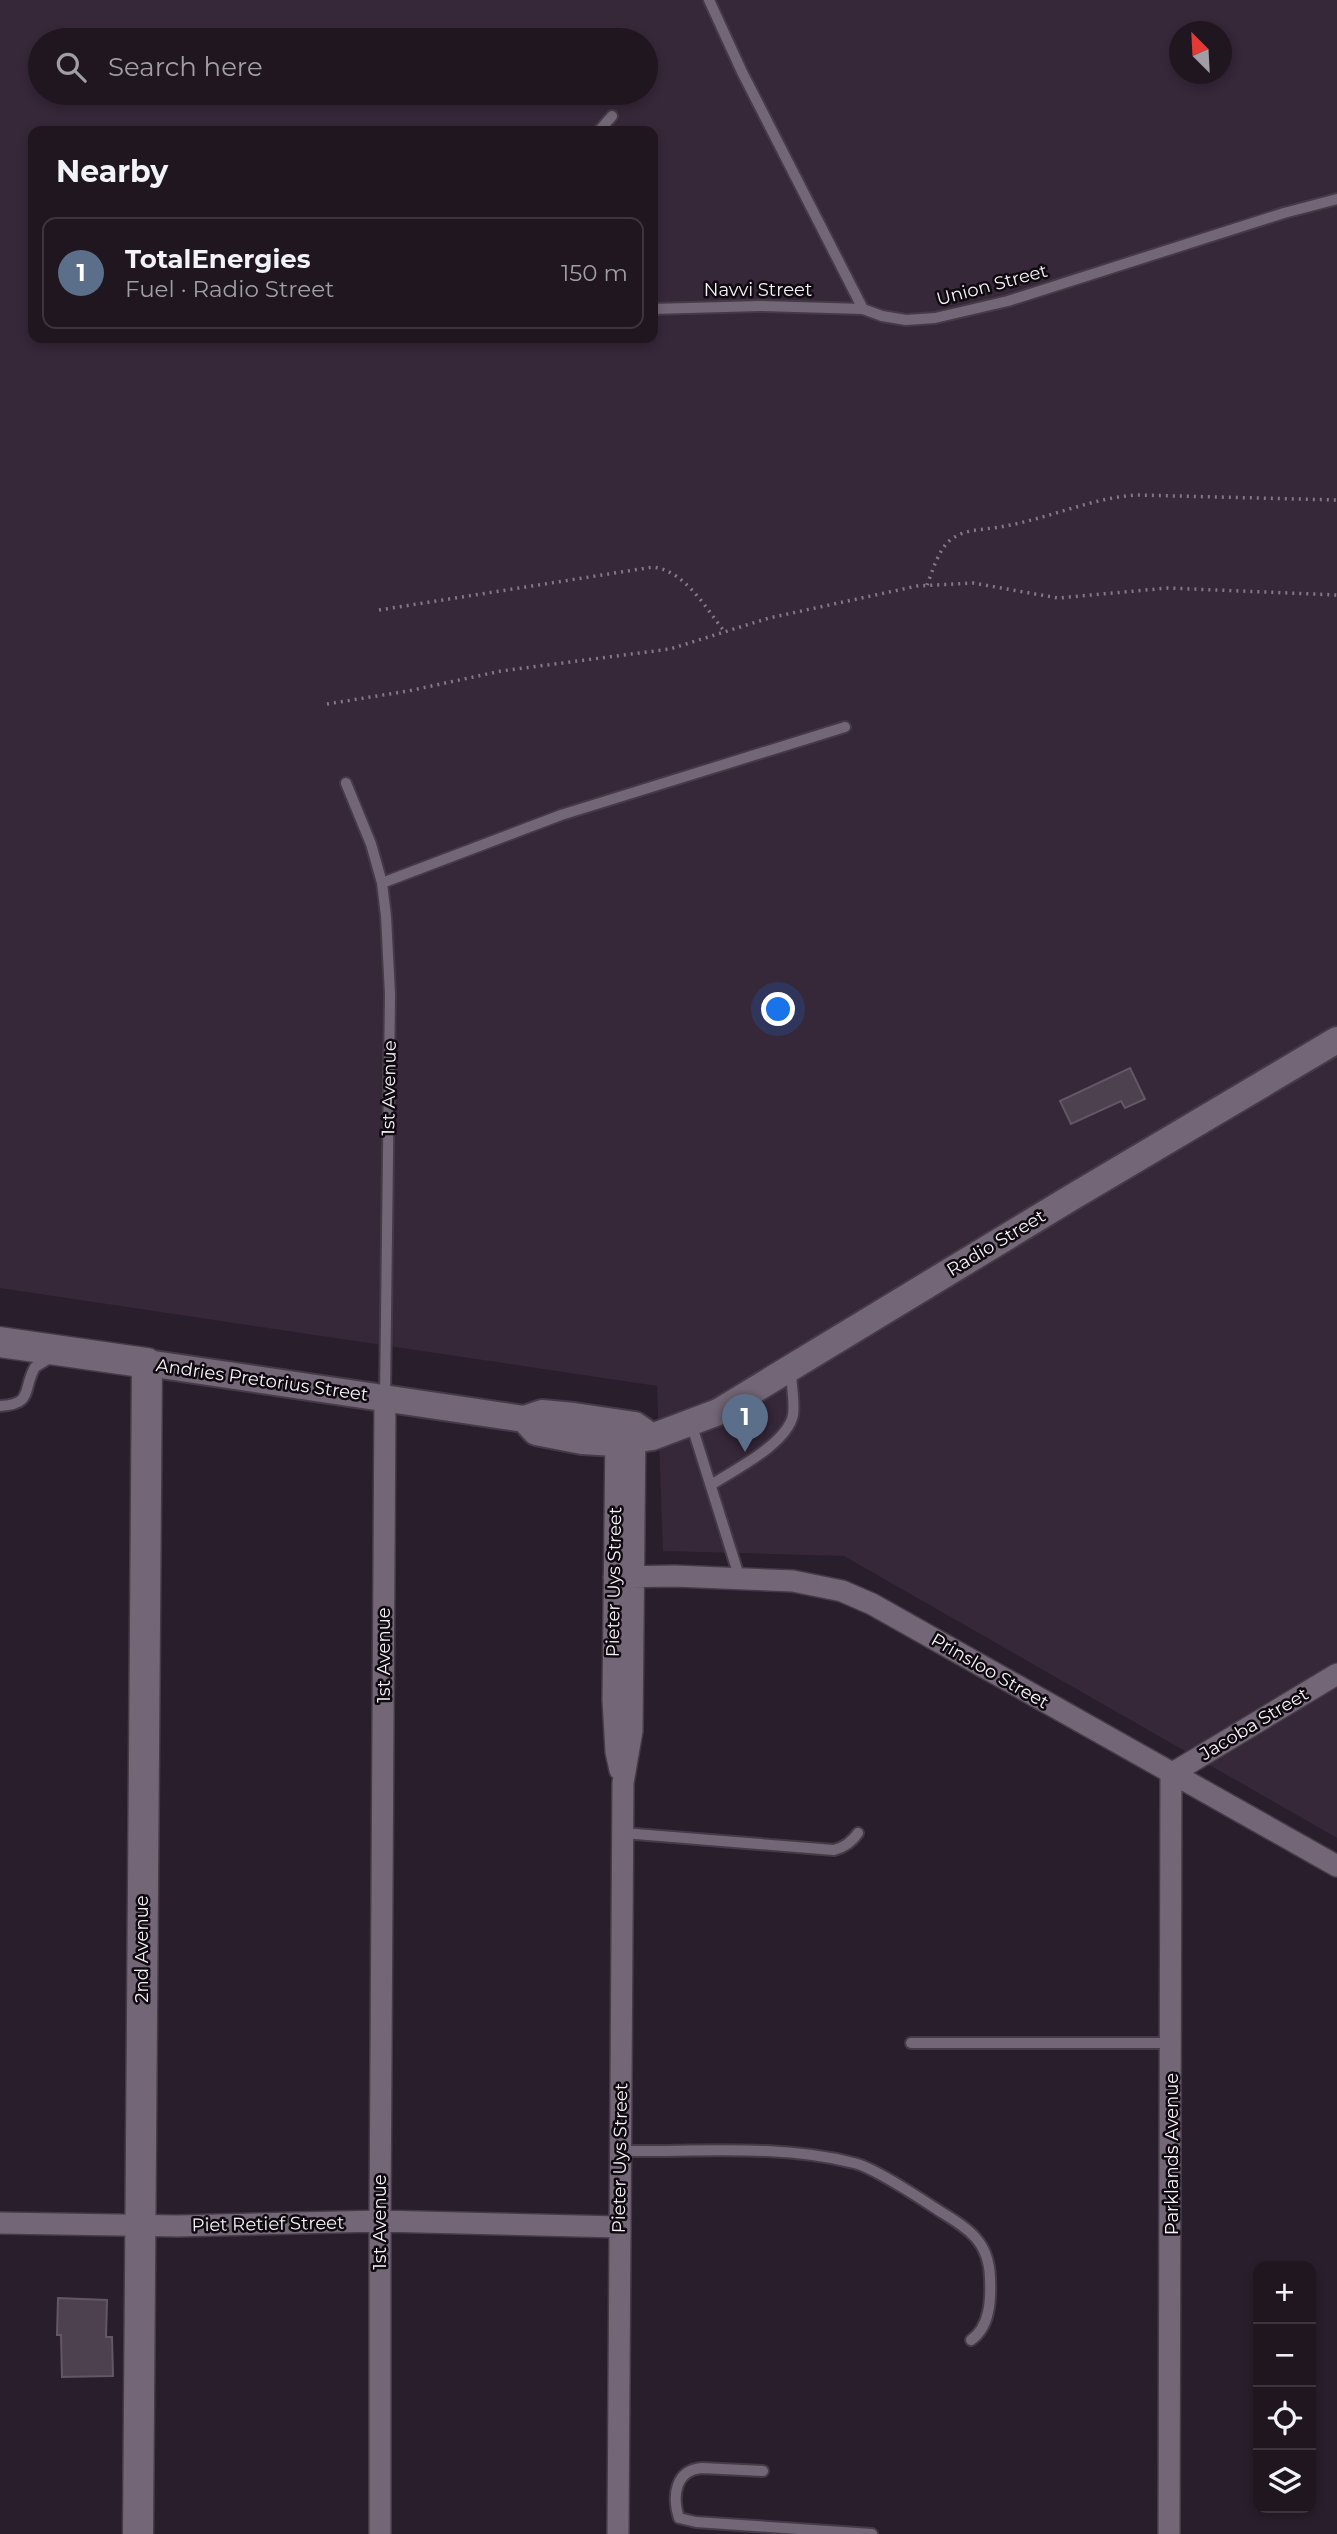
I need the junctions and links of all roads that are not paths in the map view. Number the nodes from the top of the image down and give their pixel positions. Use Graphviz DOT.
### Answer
graph roads {
  1 [pos="709,0"];
  2 [pos="612,116"];
  3 [pos="603,126"];
  4 [pos="1337,199"];
  5 [pos="658,309"];
  6 [pos="863,309"];
  7 [pos="845,727"];
  8 [pos="346,783"];
  9 [pos="382,883"];
  10 [pos="1337,1040"];
  11 [pos="0,1326"];
  12 [pos="0,1342"];
  13 [pos="33,1347"];
  14 [pos="63,1352"];
  15 [pos="148,1363"];
  16 [pos="791,1368"];
  17 [pos="385,1397"];
  18 [pos="0,1406"];
  19 [pos="691,1423"];
  20 [pos="631,1434"];
  21 [pos="711,1485"];
  22 [pos="624,1577"];
  23 [pos="740,1579"];
  24 [pos="1337,1674"];
  25 [pos="1171,1774"];
  26 [pos="623,1833"];
  27 [pos="858,1833"];
  28 [pos="1337,1866"];
  29 [pos="911,2043"];
  30 [pos="1172,2043"];
  31 [pos="620,2151"];
  32 [pos="380,2221"];
  33 [pos="0,2223"];
  34 [pos="140,2225"];
  35 [pos="619,2227"];
  36 [pos="971,2340"];
  37 [pos="764,2471"];
  38 [pos="138,2534"];
  39 [pos="380,2534"];
  40 [pos="618,2534"];
  41 [pos="872,2534"];
  42 [pos="1169,2534"];
  1 -- 6 [label="lane"];
  2 -- 3 [label="lane"];
  4 -- 6 [label="lane, Union Street"];
  5 -- 6 [label="lane, Navvi Street"];
  7 -- 9 [label="lane"];
  8 -- 9 [label="lane, 1st Avenue"];
  9 -- 17 [label="lane, 1st Avenue"];
  10 -- 16 [label="street, Radio Street"];
  11 -- 13 [label="main road"];
  12 -- 13 [label="main road, Andries Pretorius Street"];
  13 -- 14 [label="main road, Andries Pretorius Street"];
  14 -- 15 [label="main road, Andries Pretorius Street"];
  14 -- 18 [label="lane"];
  15 -- 17 [label="street, Andries Pretorius Street"];
  15 -- 34 [label="main road, 2nd Avenue"];
  16 -- 19 [label="street, Radio Street"];
  16 -- 21 [label="lane"];
  17 -- 20 [label="street, Andries Pretorius Street"];
  17 -- 32 [label="street, 1st Avenue"];
  19 -- 20 [label="street, Radio Street"];
  19 -- 21 [label="lane"];
  20 -- 22 [label="street, Pieter Uys Street"];
  21 -- 23 [label="lane"];
  22 -- 23 [label="street, Prinsloo Street"];
  22 -- 26 [label="street, Pieter Uys Street"];
  23 -- 25 [label="street, Prinsloo Street"];
  24 -- 25 [label="street, Jacoba Street"];
  25 -- 28 [label="street, Prinsloo Street"];
  25 -- 30 [label="street, Parklands Avenue"];
  26 -- 27 [label="lane"];
  26 -- 31 [label="street, Pieter Uys Street"];
  29 -- 30 [label="lane"];
  30 -- 42 [label="street, Parklands Avenue"];
  31 -- 35 [label="street, Pieter Uys Street"];
  31 -- 36 [label="lane"];
  32 -- 34 [label="street, Piet Retief Street"];
  32 -- 35 [label="street, Piet Retief Street"];
  32 -- 39 [label="street, 1st Avenue"];
  33 -- 34 [label="street, Piet Retief Street"];
  34 -- 38 [label="main road, 2nd Avenue"];
  35 -- 40 [label="street, Pieter Uys Street"];
  37 -- 41 [label="lane"];
}
